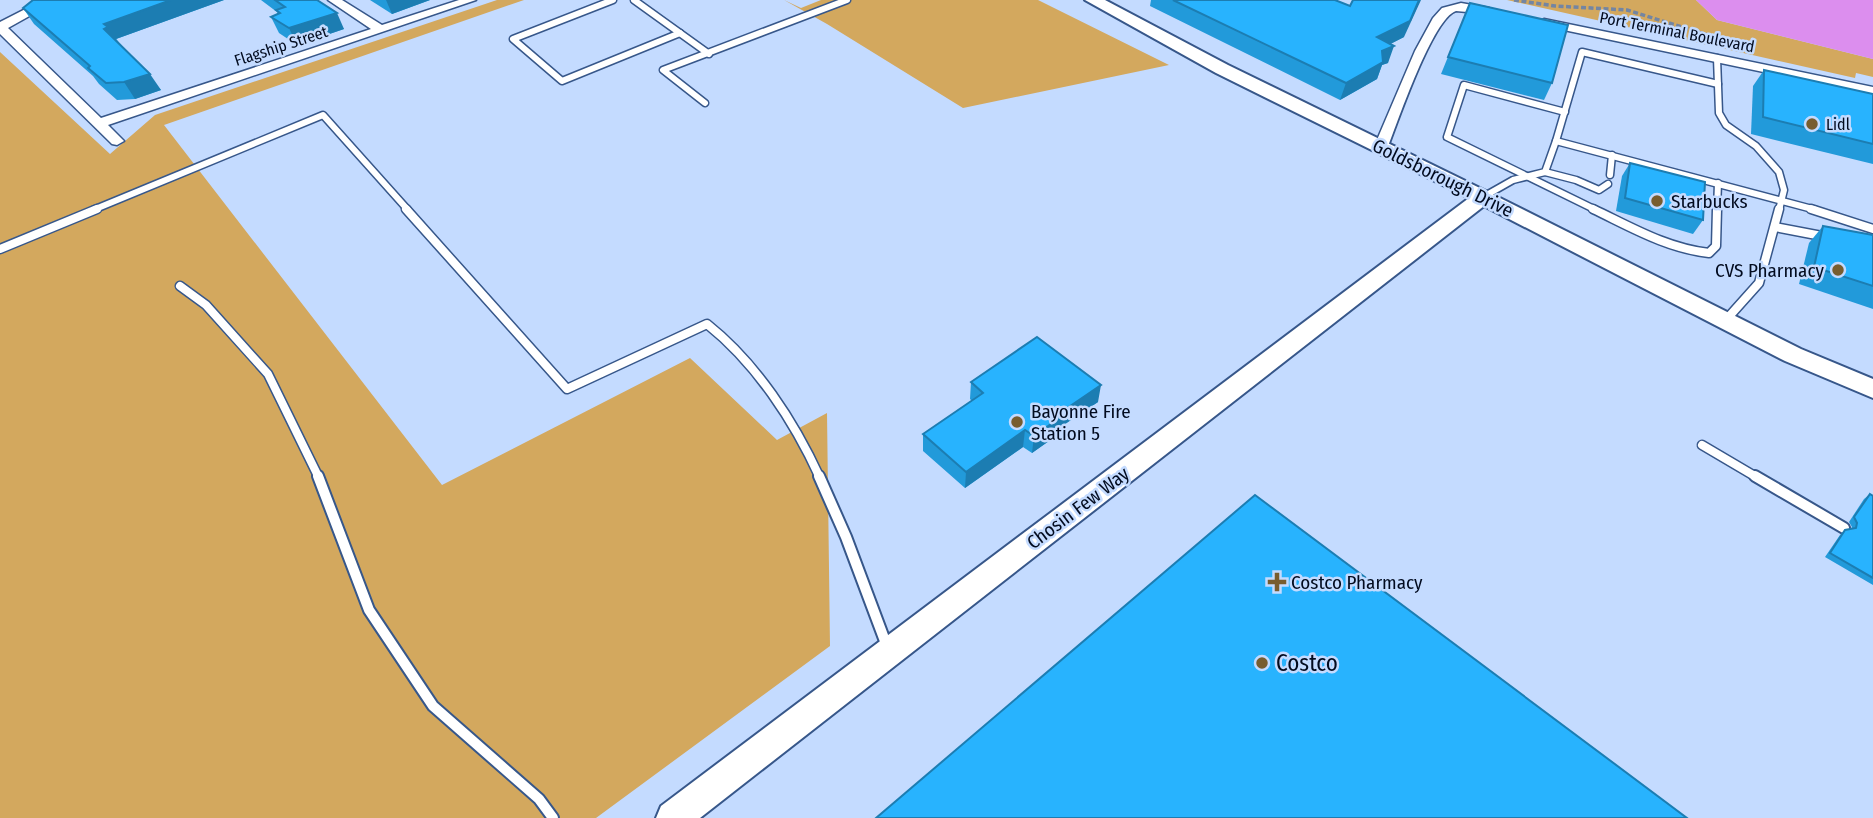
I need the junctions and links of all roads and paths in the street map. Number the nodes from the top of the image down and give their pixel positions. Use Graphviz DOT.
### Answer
graph roads {
  1 [pos="33,0"];
  2 [pos="52,0"];
  3 [pos="334,0"];
  4 [pos="470,0"];
  5 [pos="612,0"];
  6 [pos="634,0"];
  7 [pos="847,0"];
  8 [pos="1093,0"];
  9 [pos="1514,0"];
  10 [pos="1500,13"];
  11 [pos="0,18"];
  12 [pos="1527,19"];
  13 [pos="0,27"];
  14 [pos="381,30"];
  15 [pos="680,33"];
  16 [pos="1753,49"];
  17 [pos="709,54"];
  18 [pos="1717,58"];
  19 [pos="1718,85"];
  20 [pos="1873,91"];
  21 [pos="705,103"];
  22 [pos="1565,112"];
  23 [pos="101,123"];
  24 [pos="117,141"];
  25 [pos="1556,141"];
  26 [pos="1381,147"];
  27 [pos="1612,155"];
  28 [pos="1545,172"];
  29 [pos="1609,175"];
  30 [pos="1527,177"];
  31 [pos="1718,183"];
  32 [pos="1608,184"];
  33 [pos="1483,197"];
  34 [pos="1782,199"];
  35 [pos="1776,227"];
  36 [pos="1873,229"];
  37 [pos="1836,239"];
  38 [pos="0,249"];
  39 [pos="180,286"];
  40 [pos="1725,321"];
  41 [pos="1793,355"];
  42 [pos="1873,389"];
  43 [pos="1873,403"];
  44 [pos="1702,445"];
  45 [pos="1844,528"];
  46 [pos="890,652"];
  47 [pos="552,818"];
  48 [pos="673,818"];
  1 -- 11 [label="street"];
  2 -- 13 [label="street"];
  3 -- 14 [label="street"];
  4 -- 14 [label="street, Flagship Street"];
  5 -- 15 [label="lane"];
  6 -- 15 [label="lane"];
  7 -- 17 [label="lane"];
  8 -- 26 [label="street, Goldsborough Drive"];
  9 -- 16 [label="path"];
  10 -- 26 [label="street"];
  12 -- 18 [label="street, Port Terminal Boulevard"];
  13 -- 23 [label="street"];
  14 -- 23 [label="street, Flagship Street"];
  15 -- 17 [label="lane"];
  17 -- 21 [label="lane"];
  18 -- 19 [label="lane"];
  18 -- 20 [label="street, Port Terminal Boulevard"];
  19 -- 22 [label="lane"];
  19 -- 34 [label="lane"];
  22 -- 25 [label="lane"];
  22 -- 30 [label="lane"];
  23 -- 24 [label="street"];
  25 -- 27 [label="lane"];
  25 -- 28 [label="lane"];
  26 -- 33 [label="street, Goldsborough Drive"];
  27 -- 29 [label="lane"];
  27 -- 31 [label="lane"];
  28 -- 30 [label="lane"];
  28 -- 32 [label="lane"];
  30 -- 31 [label="lane"];
  30 -- 33 [label="lane"];
  31 -- 34 [label="lane"];
  33 -- 40 [label="street, Goldsborough Drive"];
  33 -- 46 [label="street, Chosin Few Way"];
  34 -- 35 [label="lane"];
  34 -- 36 [label="lane"];
  35 -- 37 [label="lane"];
  35 -- 40 [label="lane"];
  38 -- 46 [label="lane"];
  39 -- 47 [label="lane"];
  40 -- 41 [label="street, Goldsborough Drive"];
  41 -- 42 [label="street, Goldsborough Drive"];
  41 -- 43 [label="street, Goldsborough Drive"];
  44 -- 45 [label="lane"];
  46 -- 48 [label="street, Chosin Few Way"];
}
